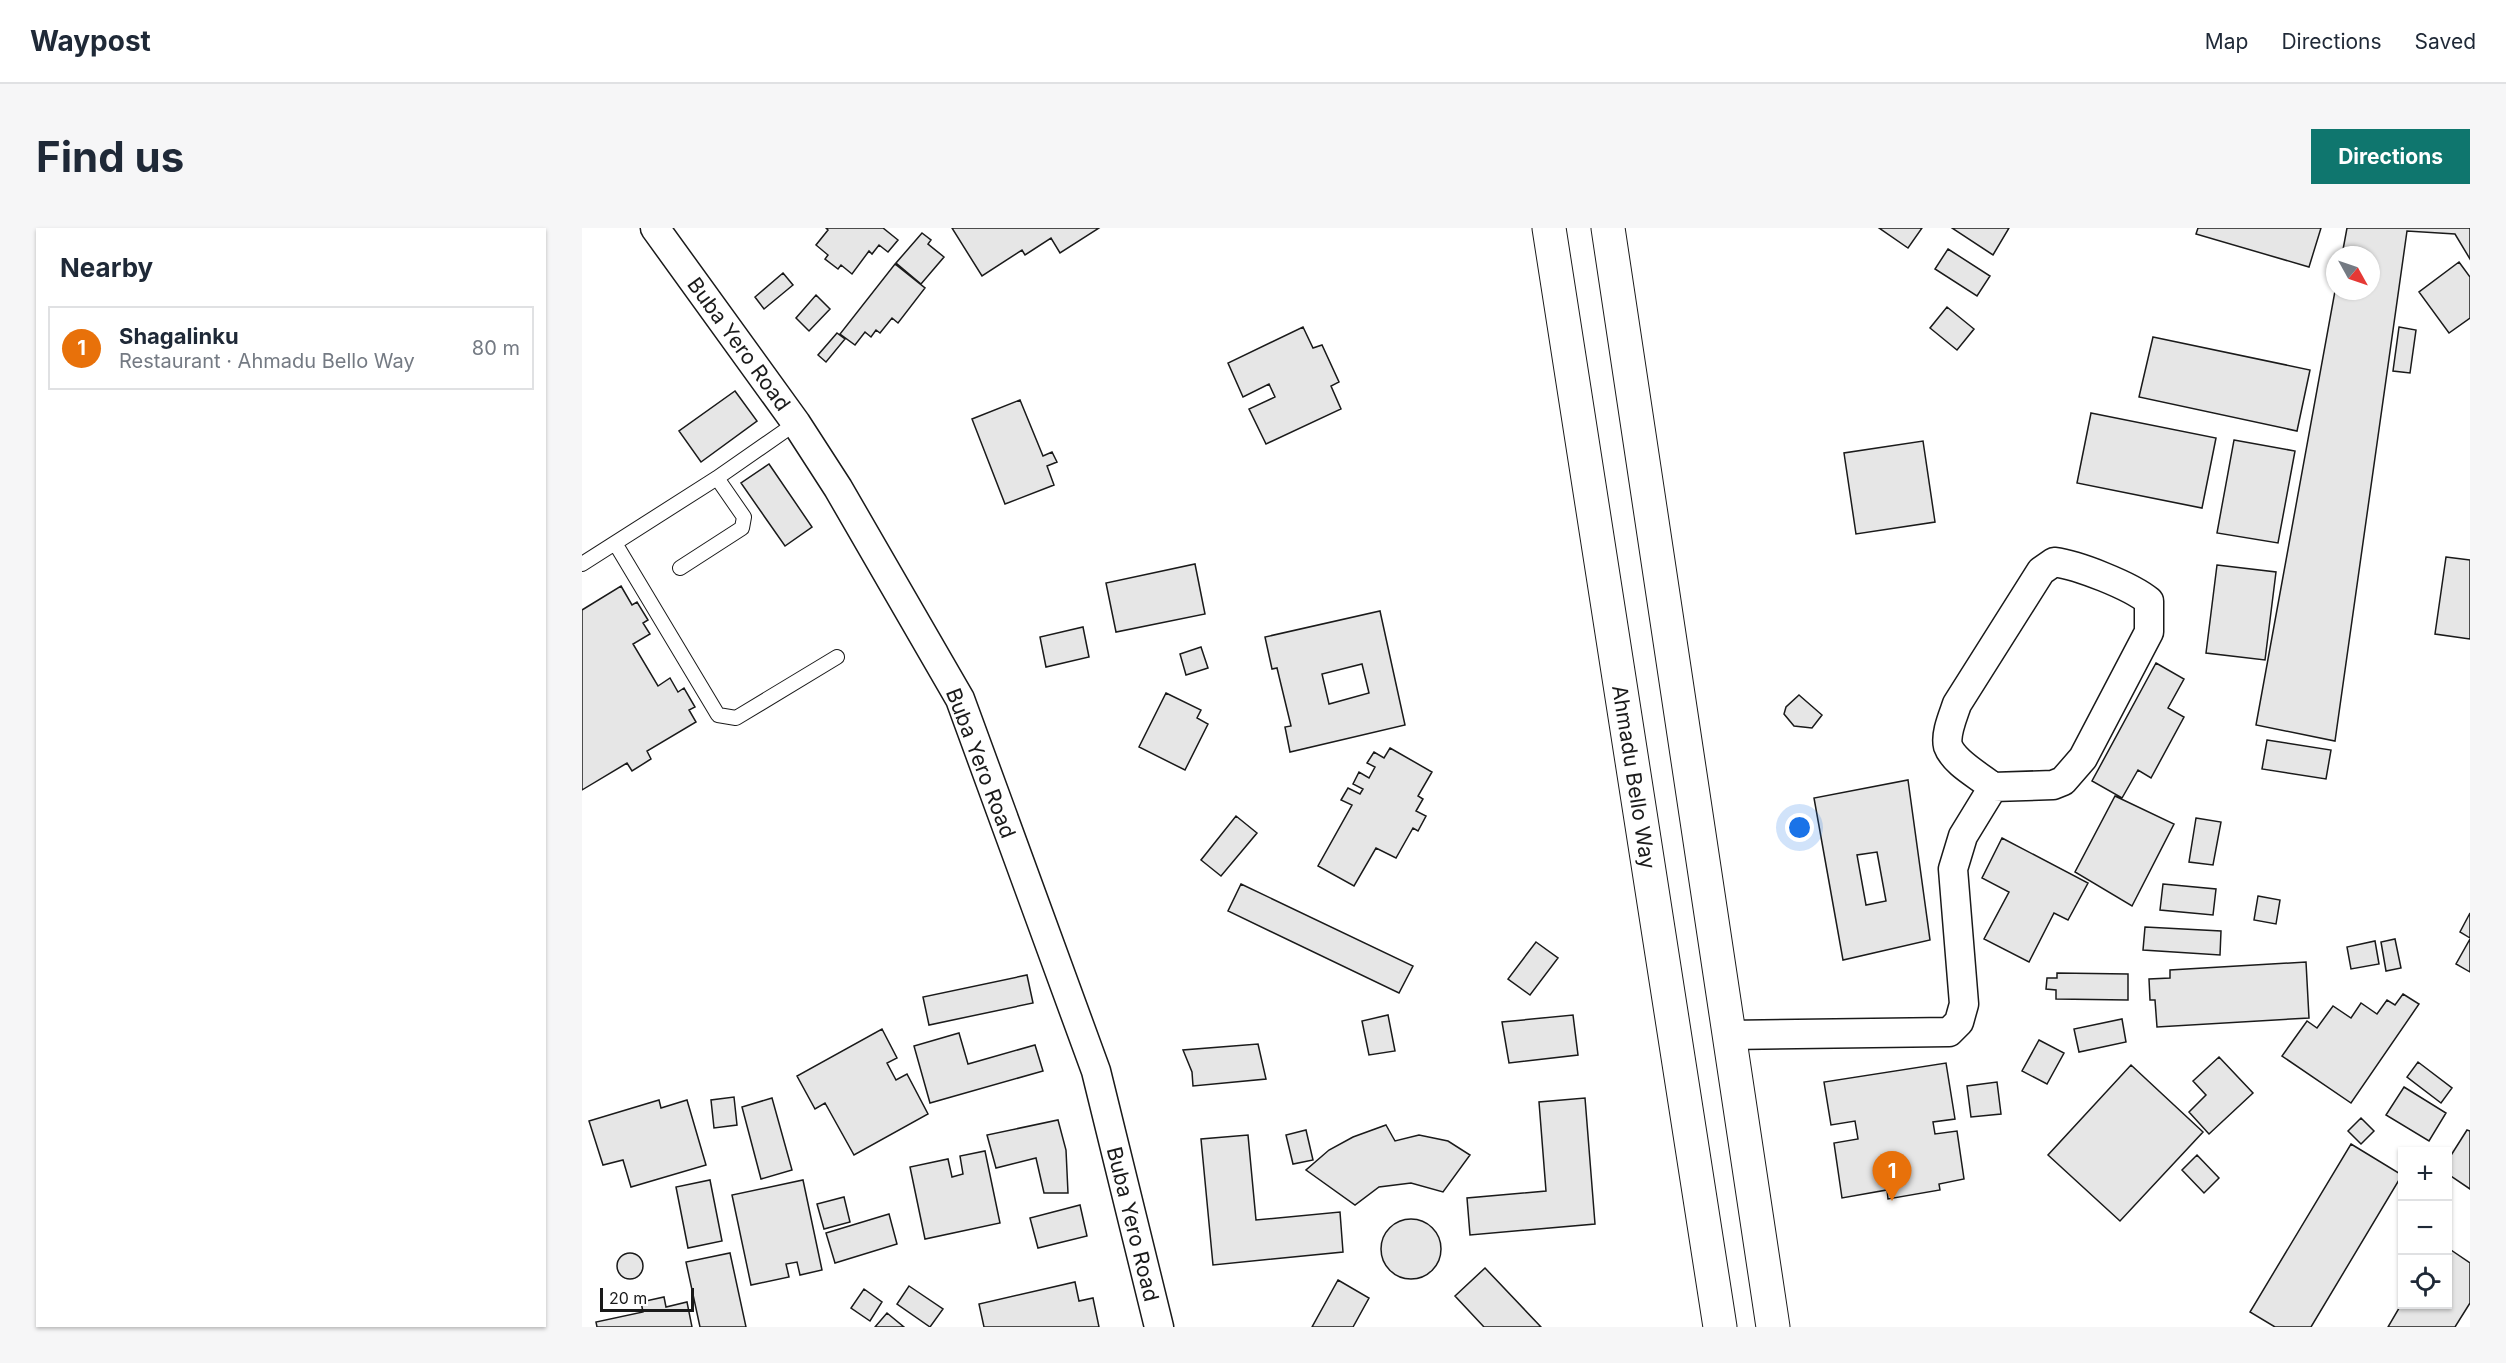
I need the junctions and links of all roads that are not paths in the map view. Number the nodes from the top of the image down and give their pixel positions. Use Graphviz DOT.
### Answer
graph roads {
  1 [pos="655,228"];
  2 [pos="1549,228"];
  3 [pos="1608,228"];
  4 [pos="796,423"];
  5 [pos="717,478"];
  6 [pos="615,543"];
  7 [pos="582,564"];
  8 [pos="680,568"];
  9 [pos="837,657"];
  10 [pos="1993,787"];
  11 [pos="1729,1035"];
  12 [pos="1159,1327"];
  13 [pos="1720,1327"];
  14 [pos="1773,1327"];
  1 -- 4 [label="street, Buba Yero Road"];
  2 -- 13 [label="main road, Ahmadu Bello Way"];
  3 -- 11 [label="main road"];
  4 -- 5 [label="lane"];
  4 -- 12 [label="street, Buba Yero Road"];
  5 -- 6 [label="lane"];
  5 -- 8 [label="lane"];
  6 -- 7 [label="lane"];
  6 -- 9 [label="lane"];
  10 -- 10 [label="street"];
  10 -- 11 [label="street"];
  11 -- 14 [label="main road"];
}
